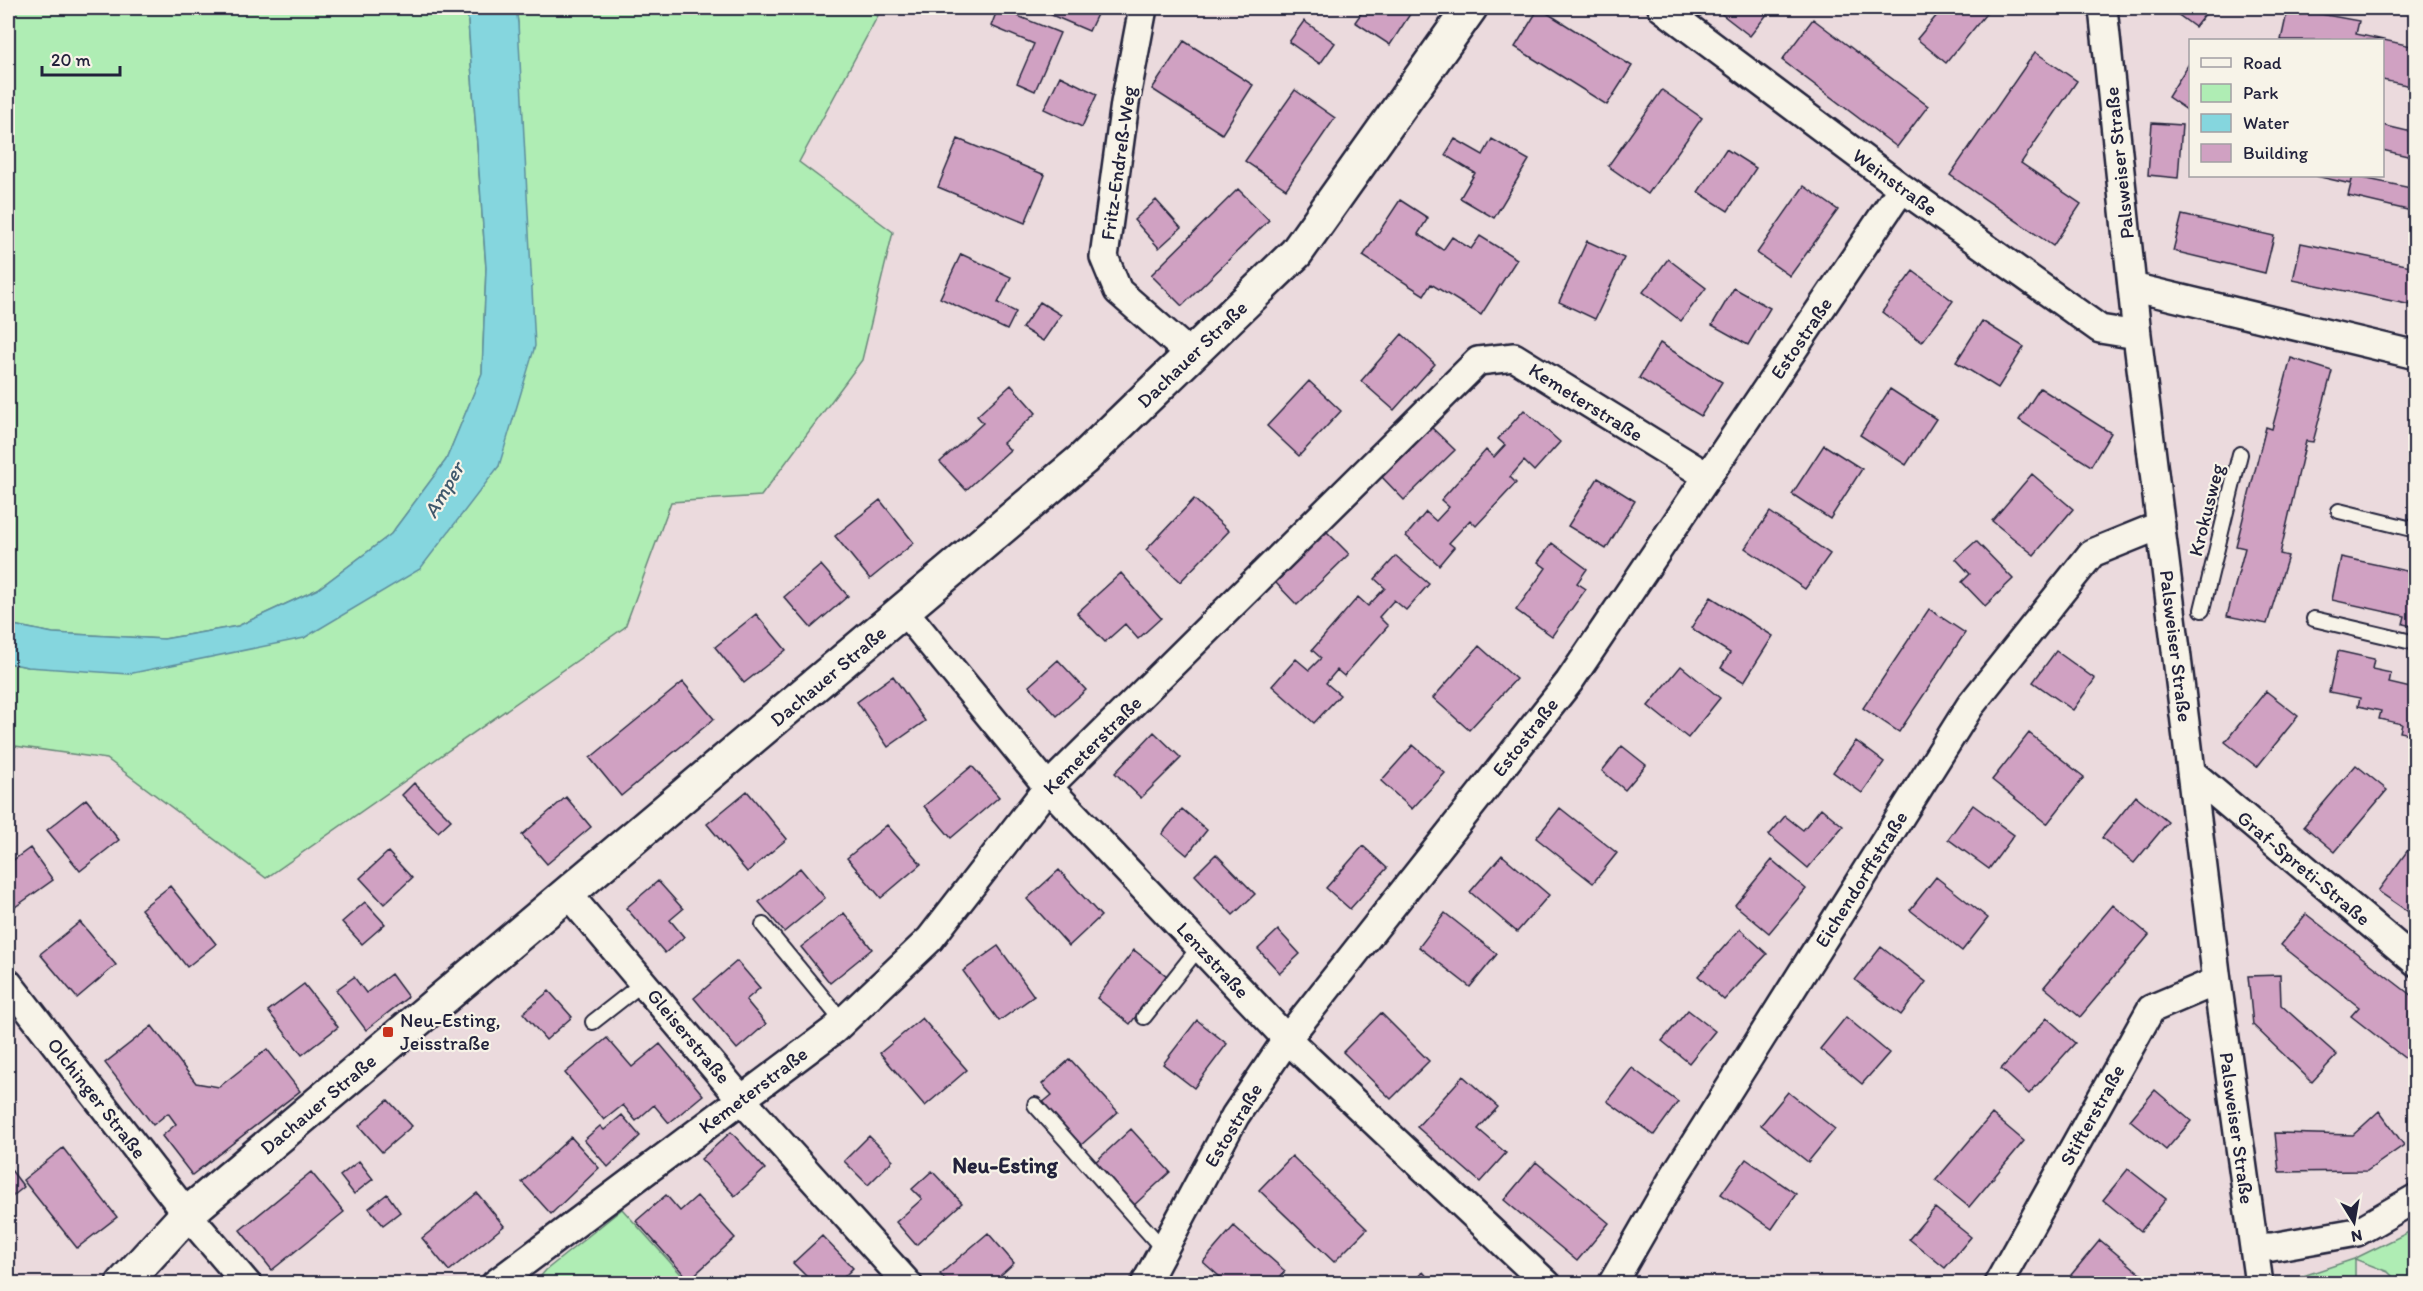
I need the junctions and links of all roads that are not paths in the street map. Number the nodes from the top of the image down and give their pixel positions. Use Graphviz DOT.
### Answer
graph roads {
  1 [pos="1143,8"];
  2 [pos="1470,8"];
  3 [pos="1662,8"];
  4 [pos="2103,8"];
  5 [pos="1902,188"];
  6 [pos="2132,287"];
  7 [pos="2137,335"];
  8 [pos="1191,355"];
  9 [pos="2415,355"];
  10 [pos="2240,454"];
  11 [pos="1707,476"];
  12 [pos="2339,511"];
  13 [pos="2161,525"];
  14 [pos="2415,530"];
  15 [pos="2202,610"];
  16 [pos="905,612"];
  17 [pos="2314,620"];
  18 [pos="2415,642"];
  19 [pos="2192,773"];
  20 [pos="1048,787"];
  21 [pos="568,894"];
  22 [pos="763,925"];
  23 [pos="1200,946"];
  24 [pos="2415,962"];
  25 [pos="2217,981"];
  26 [pos="644,982"];
  27 [pos="8,983"];
  28 [pos="1144,1017"];
  29 [pos="593,1022"];
  30 [pos="843,1022"];
  31 [pos="1287,1039"];
  32 [pos="741,1099"];
  33 [pos="1035,1105"];
  34 [pos="2415,1198"];
  35 [pos="187,1214"];
  36 [pos="2254,1247"];
  37 [pos="1164,1250"];
  38 [pos="123,1284"];
  39 [pos="247,1284"];
  40 [pos="495,1284"];
  41 [pos="908,1284"];
  42 [pos="1145,1284"];
  43 [pos="1547,1284"];
  44 [pos="1612,1284"];
  45 [pos="1998,1284"];
  46 [pos="2259,1284"];
  1 -- 8 [label="street, Fritz-Endreß-Weg"];
  2 -- 8 [label="street, Dachauer Straße"];
  3 -- 5 [label="street, Weinstraße"];
  4 -- 6 [label="street, Palsweiser Straße"];
  5 -- 7 [label="street, Weinstraße"];
  5 -- 11 [label="street, Estostraße"];
  6 -- 7 [label="street, Palsweiser Straße"];
  6 -- 9 [label="street"];
  7 -- 13 [label="street, Palsweiser Straße"];
  8 -- 16 [label="street, Dachauer Straße"];
  10 -- 15 [label="lane, Krokusweg"];
  11 -- 20 [label="street, Kemeterstraße"];
  11 -- 31 [label="street, Estostraße"];
  12 -- 14 [label="lane"];
  13 -- 19 [label="street, Palsweiser Straße"];
  13 -- 44 [label="street, Eichendorffstraße"];
  16 -- 20 [label="street, Lenzstraße"];
  16 -- 21 [label="street, Dachauer Straße"];
  17 -- 18 [label="lane"];
  19 -- 24 [label="street, Graf-Spreti-Straße"];
  19 -- 25 [label="street, Palsweiser Straße"];
  20 -- 23 [label="street, Lenzstraße"];
  20 -- 30 [label="street, Kemeterstraße"];
  21 -- 26 [label="street, Gleiserstraße"];
  21 -- 35 [label="street, Dachauer Straße"];
  22 -- 30 [label="lane"];
  23 -- 28 [label="lane"];
  23 -- 31 [label="street, Lenzstraße"];
  25 -- 36 [label="street, Palsweiser Straße"];
  25 -- 45 [label="street, Stifterstraße"];
  26 -- 29 [label="lane"];
  26 -- 32 [label="street, Gleiserstraße"];
  27 -- 35 [label="street, Olchinger Straße"];
  30 -- 32 [label="street, Kemeterstraße"];
  31 -- 37 [label="street, Estostraße"];
  31 -- 43 [label="street, Lenzstraße"];
  32 -- 40 [label="street, Kemeterstraße"];
  32 -- 41 [label="street, Gleiserstraße"];
  33 -- 37 [label="lane"];
  34 -- 36 [label="street"];
  35 -- 38 [label="street, Dachauer Straße"];
  35 -- 39 [label="street, Olchinger Straße"];
  36 -- 46 [label="street, Palsweiser Straße"];
  37 -- 42 [label="street, Estostraße"];
}
